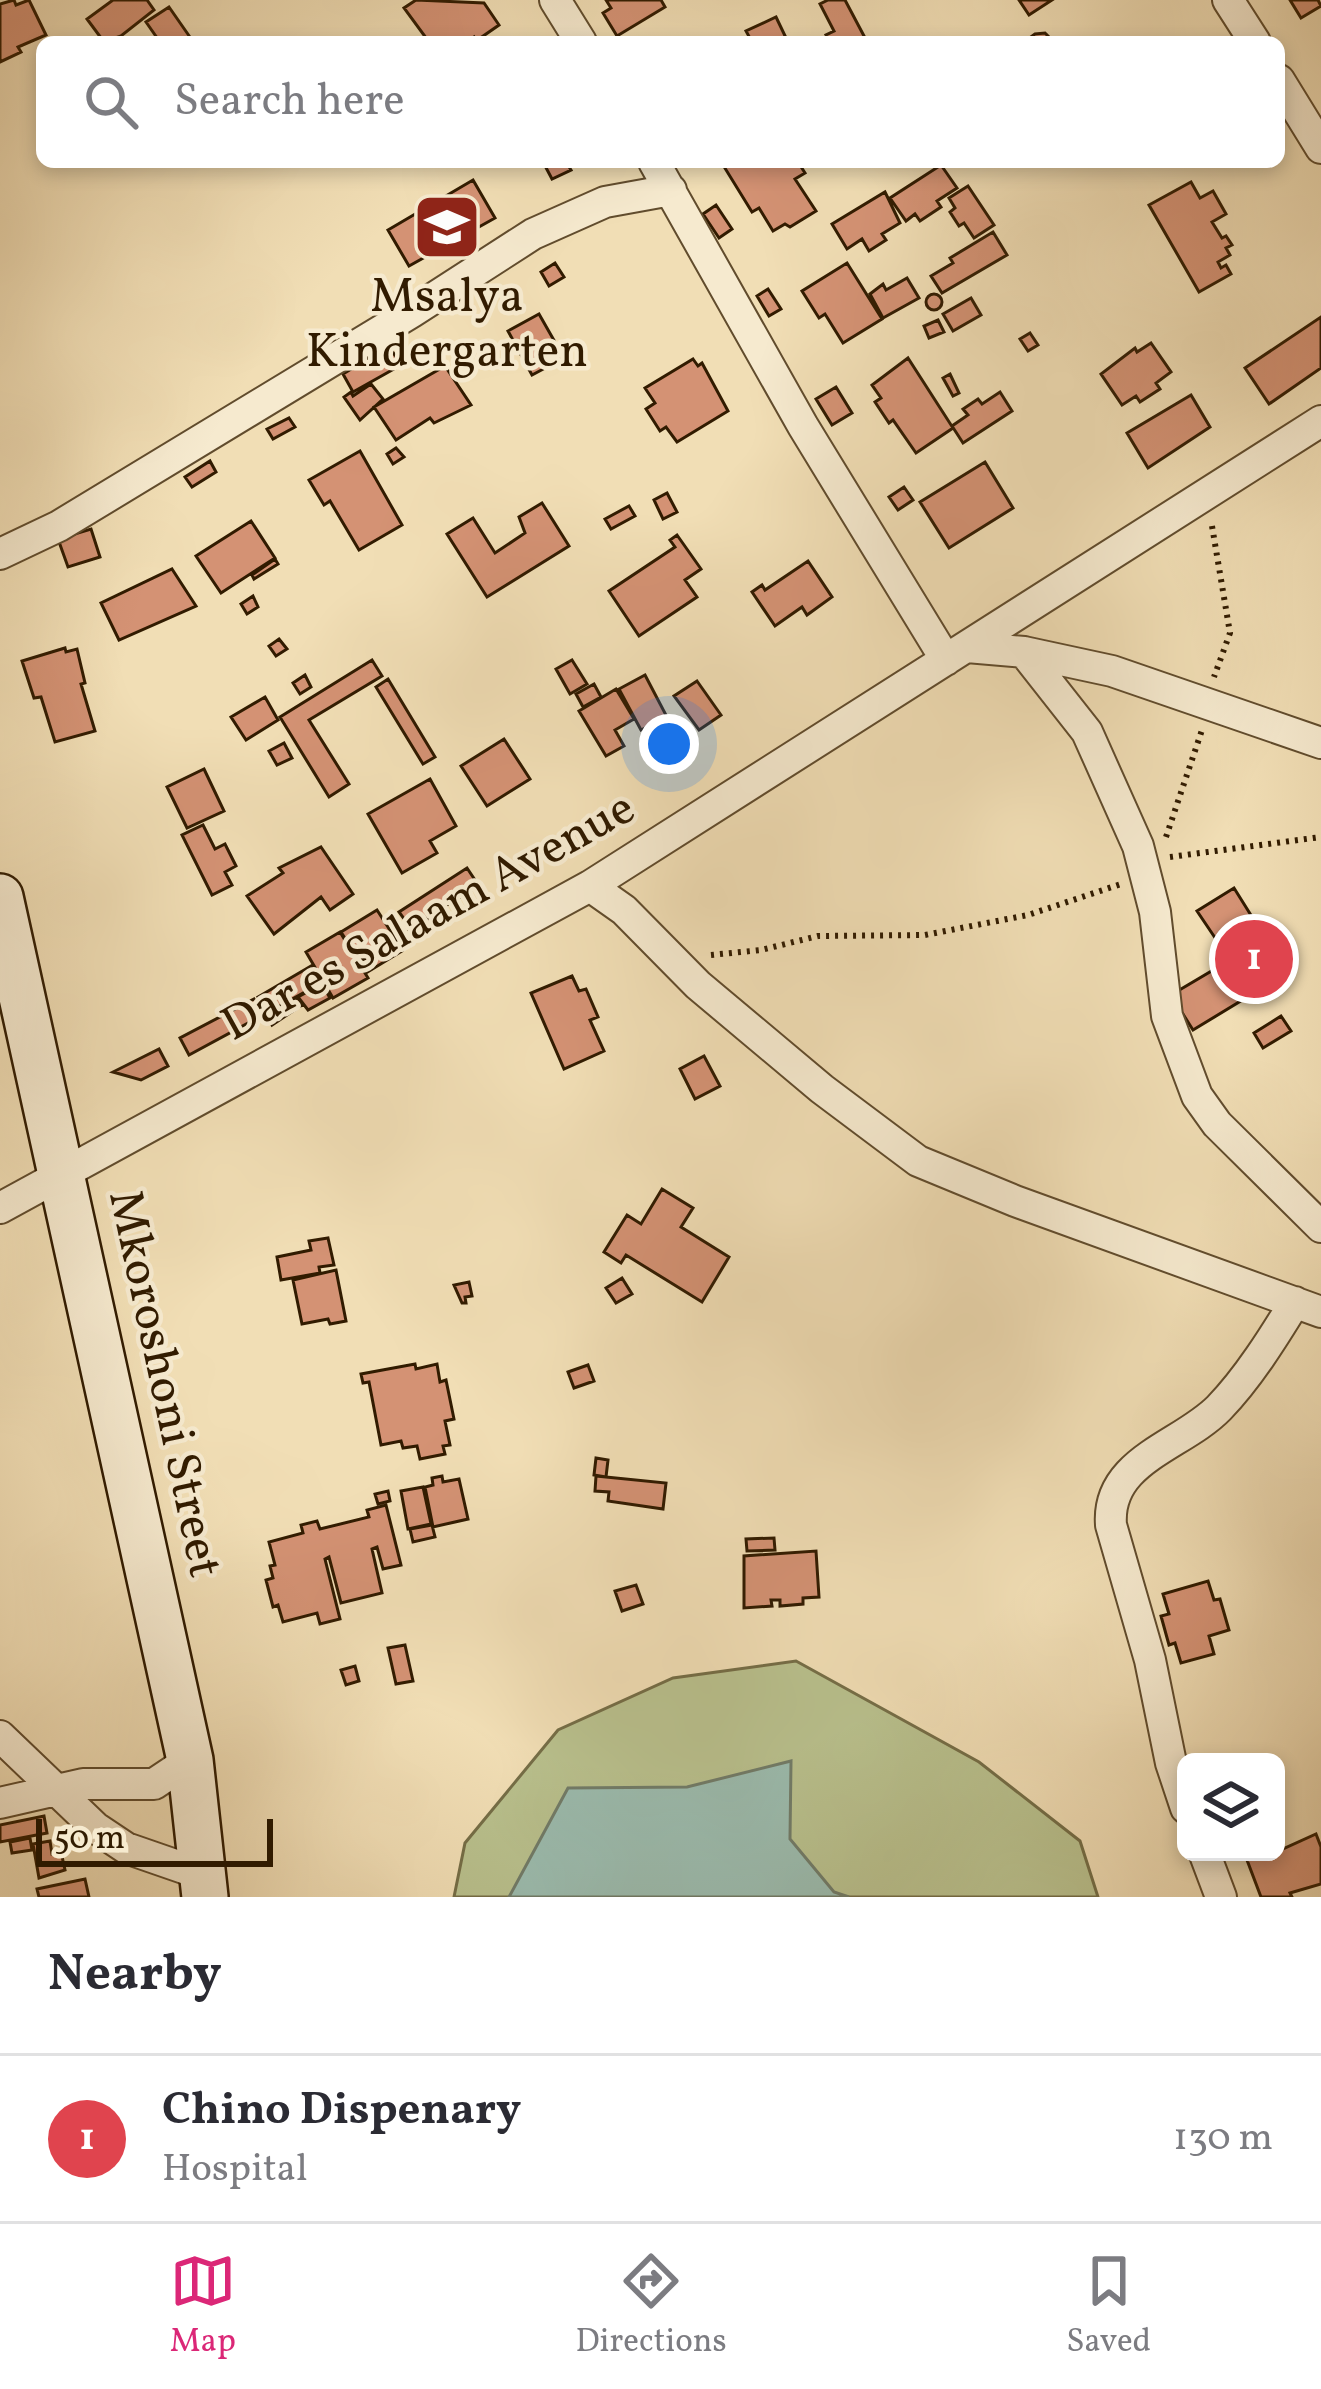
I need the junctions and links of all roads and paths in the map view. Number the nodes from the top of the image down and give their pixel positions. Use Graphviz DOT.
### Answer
graph roads {
  1 [pos="555,0"];
  2 [pos="1228,0"];
  3 [pos="577,36"];
  4 [pos="1251,36"];
  5 [pos="1285,90"];
  6 [pos="1321,148"];
  7 [pos="658,168"];
  8 [pos="671,190"];
  9 [pos="1321,421"];
  10 [pos="1207,493"];
  11 [pos="0,554"];
  12 [pos="1024,652"];
  13 [pos="957,654"];
  14 [pos="1207,705"];
  15 [pos="1321,742"];
  16 [pos="1321,837"];
  17 [pos="1153,868"];
  18 [pos="590,886"];
  19 [pos="0,897"];
  20 [pos="7,953"];
  21 [pos="672,958"];
  22 [pos="62,1175"];
  23 [pos="0,1208"];
  24 [pos="1321,1227"];
  25 [pos="1308,1307"];
  26 [pos="0,1736"];
  27 [pos="190,1760"];
  28 [pos="1177,1781"];
  29 [pos="55,1790"];
  30 [pos="0,1803"];
  31 [pos="1207,1861"];
  32 [pos="204,1886"];
  33 [pos="1221,1897"];
  1 -- 3 [label="street"];
  2 -- 4 [label="street"];
  5 -- 6 [label="street"];
  7 -- 8 [label="street"];
  8 -- 11 [label="street"];
  8 -- 13 [label="street"];
  9 -- 10 [label="street, Dar es Salaam Avenue"];
  10 -- 13 [label="street, Dar es Salaam Avenue"];
  10 -- 14 [label="path"];
  12 -- 13 [label="street"];
  12 -- 14 [label="street"];
  12 -- 17 [label="street"];
  13 -- 18 [label="street, Dar es Salaam Avenue"];
  14 -- 15 [label="street"];
  14 -- 17 [label="path"];
  16 -- 17 [label="path"];
  17 -- 21 [label="path"];
  17 -- 24 [label="street"];
  18 -- 21 [label="street"];
  18 -- 22 [label="street, Dar es Salaam Avenue"];
  19 -- 20 [label="street, Mkoroshoni Street"];
  20 -- 22 [label="street, Mkoroshoni Street"];
  21 -- 25 [label="street"];
  22 -- 23 [label="street, Dar es Salaam Avenue"];
  22 -- 27 [label="street, Mkoroshoni Street"];
  25 -- 28 [label="street"];
  26 -- 29 [label="street"];
  27 -- 29 [label="street"];
  27 -- 32 [label="street, Mkoroshoni Street"];
  29 -- 30 [label="street"];
  29 -- 32 [label="street"];
  31 -- 33 [label="street"];
}
